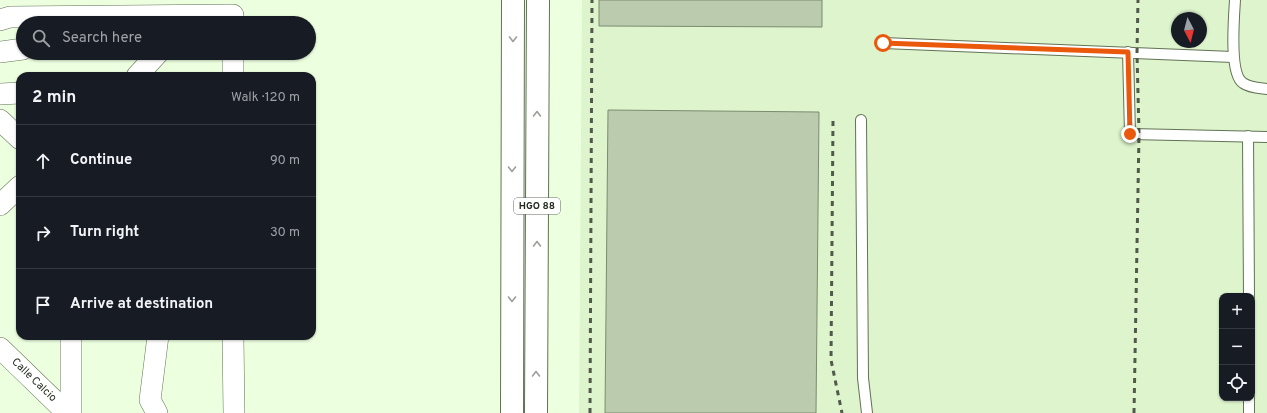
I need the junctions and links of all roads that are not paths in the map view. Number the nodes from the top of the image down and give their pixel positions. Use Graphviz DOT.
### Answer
graph roads {
  1 [pos="513,0"];
  2 [pos="538,0"];
  3 [pos="1234,0"];
  4 [pos="234,13"];
  5 [pos="66,16"];
  6 [pos="16,17"];
  7 [pos="0,20"];
  8 [pos="883,43"];
  9 [pos="16,50"];
  10 [pos="0,52"];
  11 [pos="1128,52"];
  12 [pos="1233,57"];
  13 [pos="152,60"];
  14 [pos="233,60"];
  15 [pos="141,72"];
  16 [pos="233,72"];
  17 [pos="1267,89"];
  18 [pos="16,93"];
  19 [pos="0,94"];
  20 [pos="0,120"];
  21 [pos="861,120"];
  22 [pos="16,135"];
  23 [pos="1248,136"];
  24 [pos="1267,137"];
  25 [pos="16,190"];
  26 [pos="0,205"];
  27 [pos="1249,293"];
  28 [pos="71,340"];
  29 [pos="158,340"];
  30 [pos="233,340"];
  31 [pos="0,348"];
  32 [pos="1249,401"];
  33 [pos="67,413"];
  34 [pos="71,413"];
  35 [pos="157,413"];
  36 [pos="234,413"];
  37 [pos="512,413"];
  38 [pos="536,413"];
  39 [pos="866,413"];
  40 [pos="1249,413"];
  1 -- 37 [label="main road, HGO 88, one-way"];
  38 -- 2 [label="main road, HGO 88, one-way"];
  3 -- 12 [label="lane"];
  4 -- 5 [label="street"];
  6 -- 7 [label="street"];
  8 -- 11 [label="lane"];
  9 -- 10 [label="street"];
  11 -- 12 [label="lane"];
  11 -- 23 [label="lane"];
  12 -- 17 [label="lane"];
  13 -- 15 [label="street"];
  14 -- 16 [label="street"];
  18 -- 19 [label="street"];
  20 -- 22 [label="street"];
  21 -- 39 [label="lane"];
  23 -- 24 [label="lane"];
  23 -- 27 [label="lane"];
  25 -- 26 [label="street"];
  28 -- 34 [label="street"];
  29 -- 35 [label="street"];
  30 -- 36 [label="street"];
  31 -- 33 [label="street, Calle Calcio"];
  32 -- 40 [label="lane"];
}
